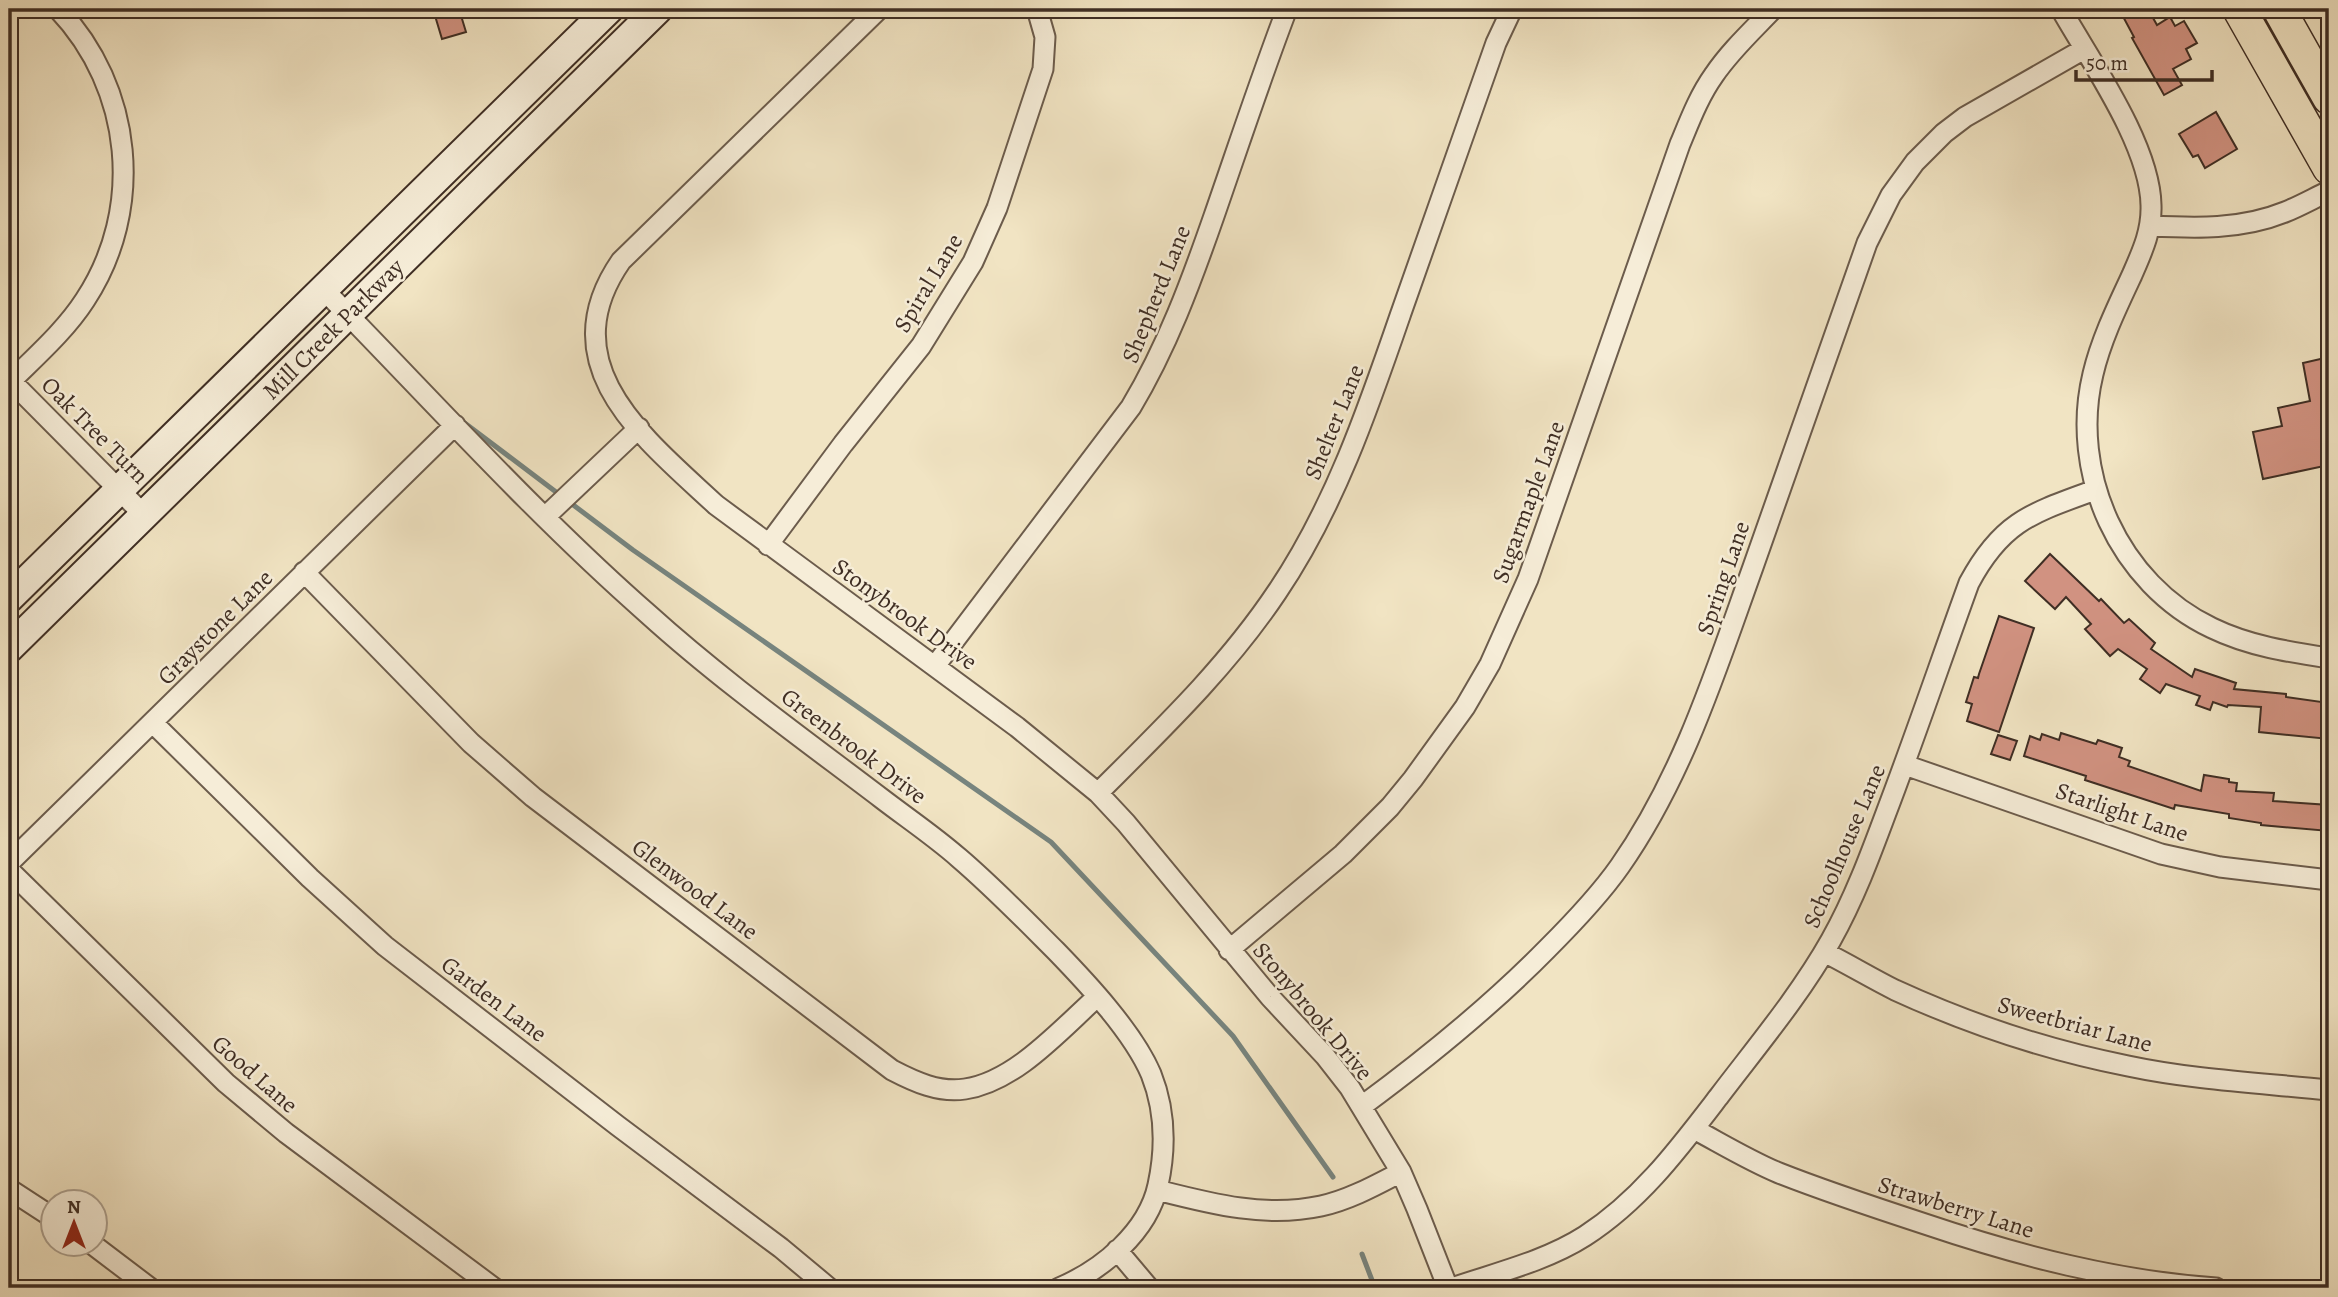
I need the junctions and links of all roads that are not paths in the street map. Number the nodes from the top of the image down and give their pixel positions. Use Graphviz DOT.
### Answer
graph roads {
  1 [pos="58,9"];
  2 [pos="609,9"];
  3 [pos="658,9"];
  4 [pos="880,9"];
  5 [pos="1037,9"];
  6 [pos="1287,9"];
  7 [pos="1511,9"];
  8 [pos="1773,9"];
  9 [pos="2061,9"];
  10 [pos="2239,9"];
  11 [pos="2279,9"];
  12 [pos="2084,49"];
  13 [pos="2329,98"];
  14 [pos="2329,168"];
  15 [pos="2329,191"];
  16 [pos="2150,226"];
  17 [pos="323,289"];
  18 [pos="348,314"];
  19 [pos="10,382"];
  20 [pos="455,425"];
  21 [pos="639,428"];
  22 [pos="120,489"];
  23 [pos="2095,490"];
  24 [pos="144,514"];
  25 [pos="545,517"];
  26 [pos="768,545"];
  27 [pos="304,572"];
  28 [pos="9,598"];
  29 [pos="9,648"];
  30 [pos="2329,658"];
  31 [pos="935,666"];
  32 [pos="153,723"];
  33 [pos="1905,765"];
  34 [pos="1098,793"];
  35 [pos="9,863"];
  36 [pos="9,870"];
  37 [pos="2329,880"];
  38 [pos="1229,950"];
  39 [pos="1824,952"];
  40 [pos="1097,997"];
  41 [pos="2329,1090"];
  42 [pos="1362,1106"];
  43 [pos="1694,1129"];
  44 [pos="1401,1172"];
  45 [pos="9,1189"];
  46 [pos="1157,1190"];
  47 [pos="38,1208"];
  48 [pos="1117,1250"];
  49 [pos="108,1256"];
  50 [pos="150,1288"];
  51 [pos="494,1288"];
  52 [pos="829,1288"];
  53 [pos="1059,1288"];
  54 [pos="1149,1288"];
  55 [pos="1450,1288"];
  56 [pos="2216,1288"];
  1 -- 19 [label="street"];
  2 -- 17 [label="main road, Mill Creek Parkway"];
  3 -- 18 [label="main road, Mill Creek Parkway"];
  4 -- 21 [label="street, Stonybrook Drive"];
  5 -- 26 [label="street, Spiral Lane"];
  6 -- 31 [label="street, Shepherd Lane"];
  7 -- 34 [label="street, Shelter Lane"];
  8 -- 38 [label="street, Sugarmaple Lane"];
  9 -- 12 [label="street"];
  10 -- 14 [label="main road"];
  11 -- 13 [label="main road"];
  12 -- 16 [label="street"];
  12 -- 42 [label="street, Spring Lane"];
  15 -- 16 [label="street"];
  16 -- 23 [label="street"];
  17 -- 18 [label="street, Greenbrook Drive"];
  17 -- 22 [label="main road, Mill Creek Parkway"];
  18 -- 20 [label="street, Greenbrook Drive"];
  18 -- 24 [label="main road, Mill Creek Parkway"];
  19 -- 22 [label="street, Oak Tree Turn"];
  20 -- 25 [label="street, Greenbrook Drive"];
  20 -- 27 [label="street, Graystone Lane"];
  21 -- 25 [label="street"];
  21 -- 26 [label="street, Stonybrook Drive"];
  22 -- 24 [label="street, Oak Tree Turn"];
  22 -- 28 [label="main road, Mill Creek Parkway"];
  23 -- 30 [label="street"];
  23 -- 33 [label="street, Schoolhouse Lane"];
  24 -- 29 [label="main road, Mill Creek Parkway"];
  25 -- 40 [label="street, Greenbrook Drive"];
  26 -- 31 [label="street, Stonybrook Drive"];
  27 -- 32 [label="street, Graystone Lane"];
  27 -- 40 [label="street, Glenwood Lane"];
  31 -- 34 [label="street, Stonybrook Drive"];
  32 -- 35 [label="street, Graystone Lane"];
  32 -- 52 [label="street, Garden Lane"];
  33 -- 37 [label="street, Starlight Lane"];
  33 -- 39 [label="street, Schoolhouse Lane"];
  34 -- 38 [label="street, Stonybrook Drive"];
  36 -- 51 [label="street, Good Lane"];
  38 -- 42 [label="street, Stonybrook Drive"];
  39 -- 41 [label="street, Sweetbriar Lane"];
  39 -- 43 [label="street, Schoolhouse Lane"];
  40 -- 46 [label="street, Greenbrook Drive"];
  42 -- 44 [label="street, Stonybrook Drive"];
  43 -- 55 [label="street, Schoolhouse Lane"];
  43 -- 56 [label="street, Strawberry Lane"];
  44 -- 46 [label="street"];
  44 -- 55 [label="street, Stonybrook Drive"];
  45 -- 47 [label="street"];
  46 -- 48 [label="street, Greenbrook Drive"];
  48 -- 53 [label="street, Greenbrook Drive"];
  48 -- 54 [label="street"];
  49 -- 50 [label="street"];
}
